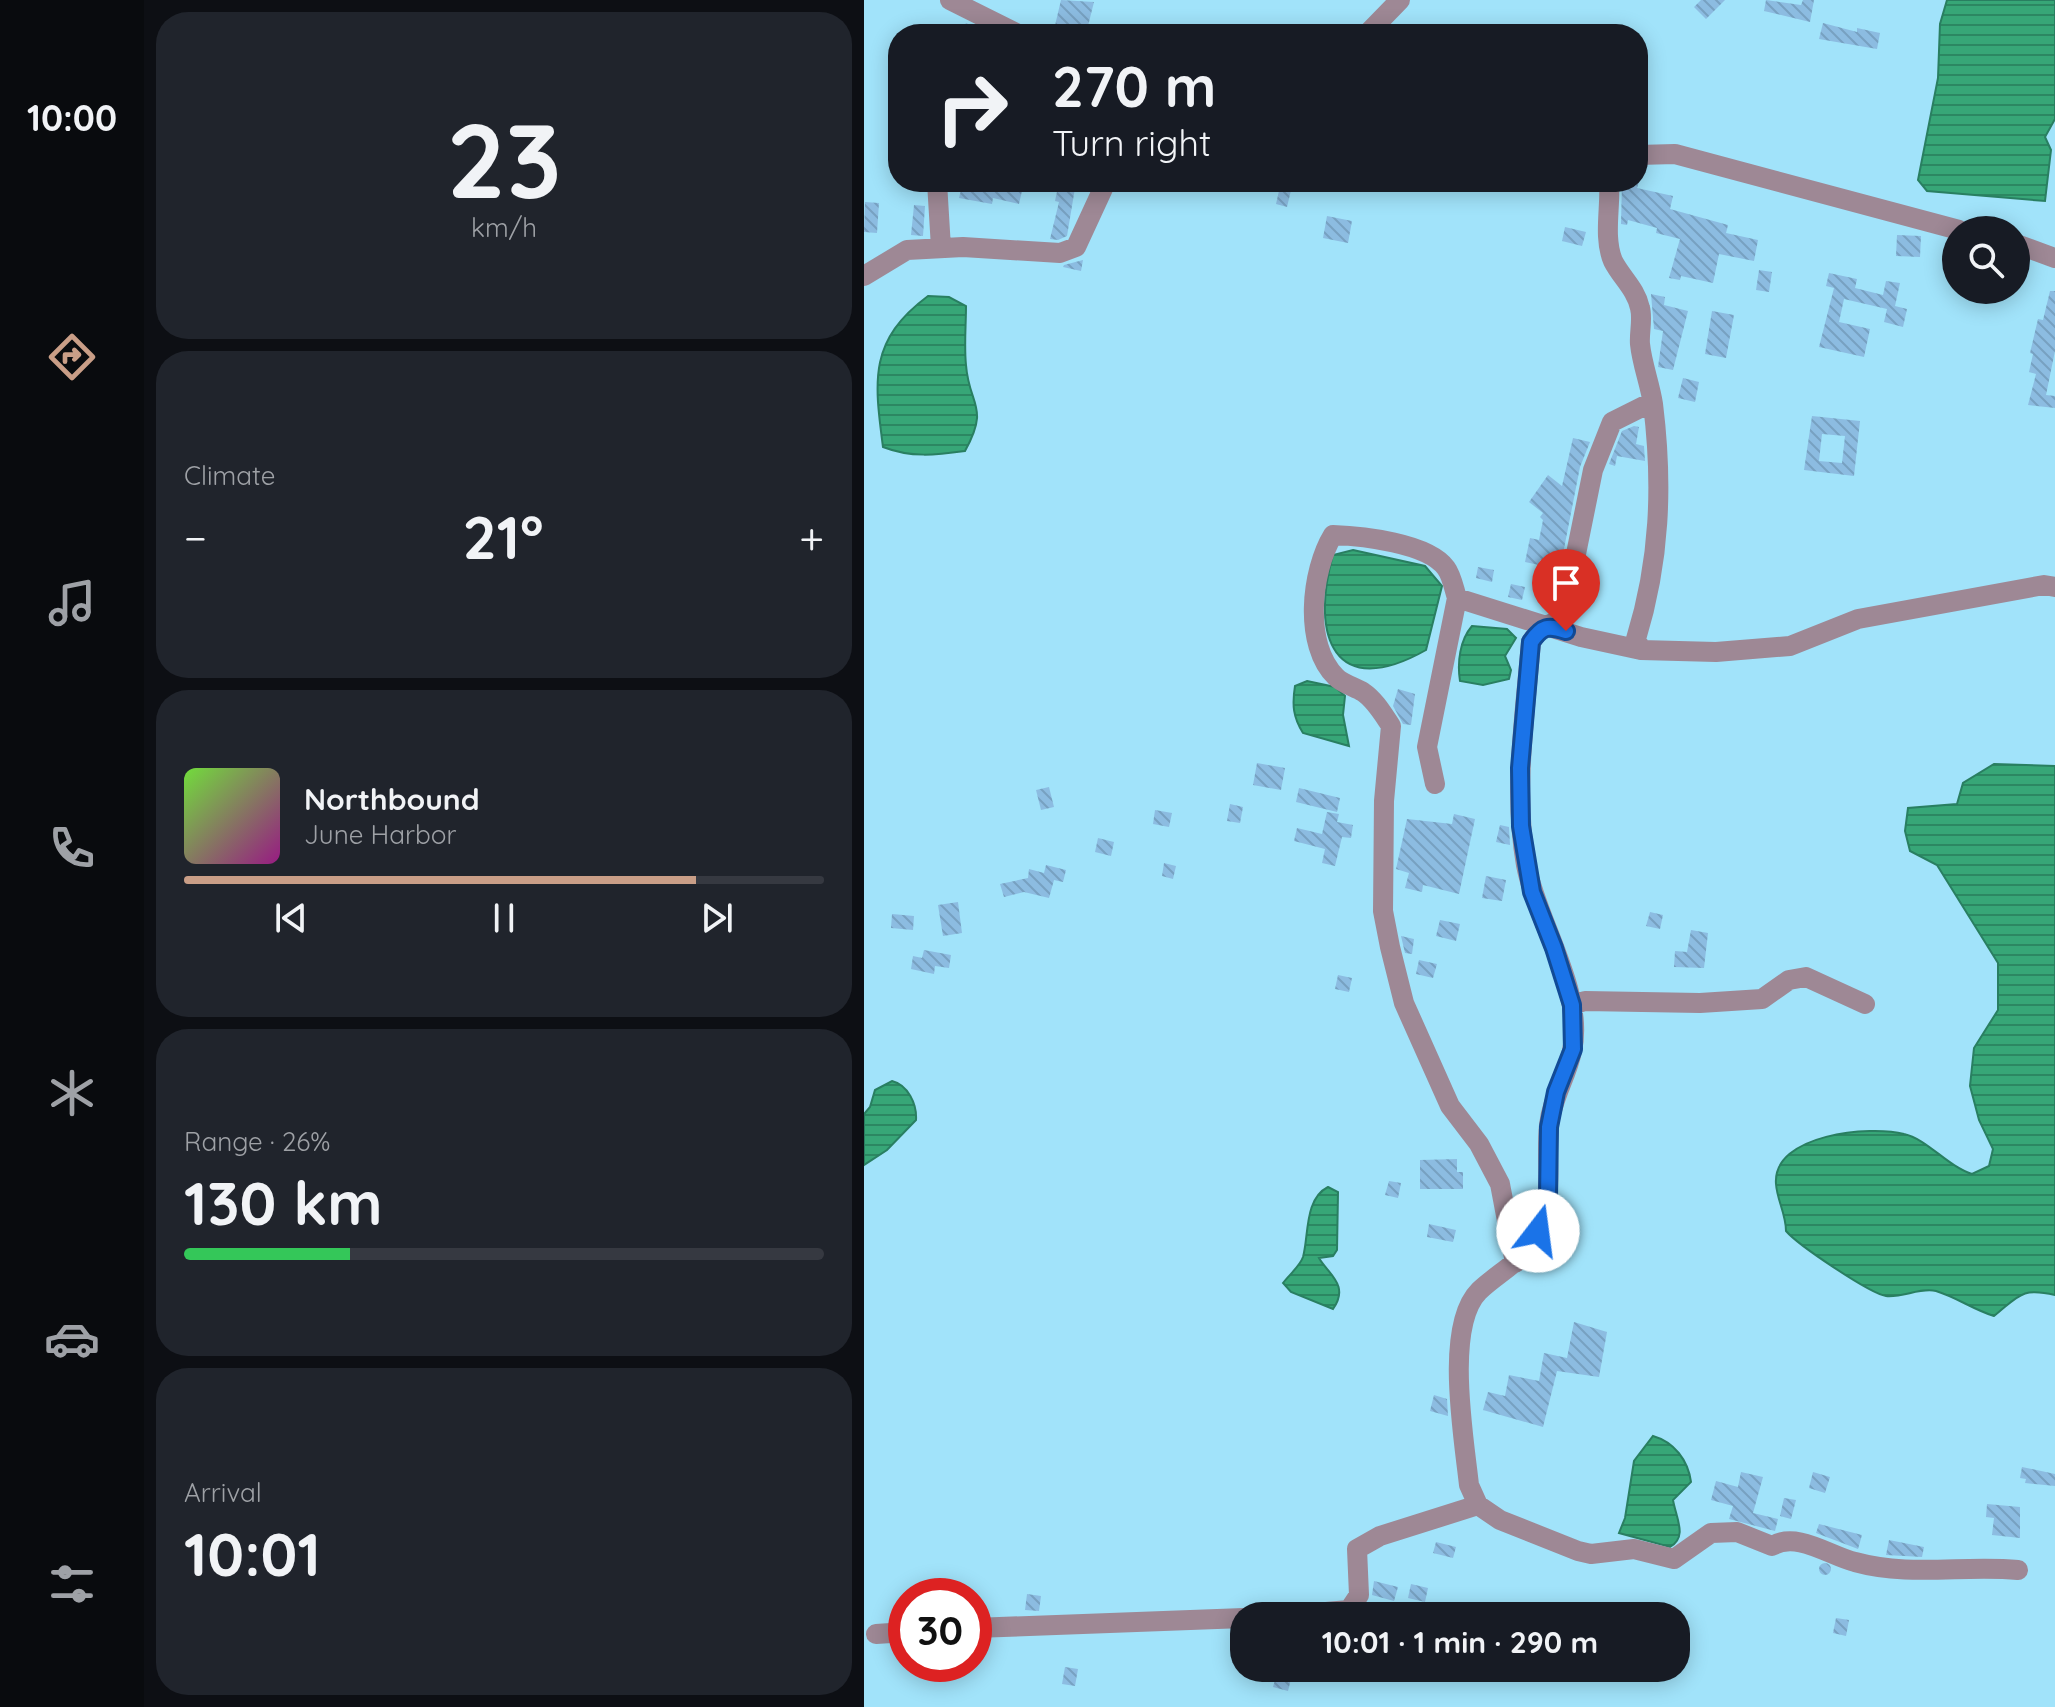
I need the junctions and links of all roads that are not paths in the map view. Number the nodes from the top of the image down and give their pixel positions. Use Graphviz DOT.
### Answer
graph roads {
  1 [pos="950,0"];
  2 [pos="1400,0"];
  3 [pos="983,24"];
  4 [pos="1377,24"];
  5 [pos="1648,155"];
  6 [pos="938,192"];
  7 [pos="1101,192"];
  8 [pos="1609,192"];
  9 [pos="1942,225"];
  10 [pos="941,248"];
  11 [pos="2030,249"];
  12 [pos="2055,258"];
  13 [pos="864,276"];
  14 [pos="1652,402"];
  15 [pos="2055,587"];
  16 [pos="1457,598"];
  17 [pos="1550,626"];
  18 [pos="1641,650"];
  19 [pos="1435,784"];
  20 [pos="1865,1004"];
  21 [pos="1572,1005"];
  22 [pos="1515,1263"];
  23 [pos="1478,1505"];
  24 [pos="2018,1570"];
  25 [pos="1354,1602"];
  26 [pos="1230,1619"];
  27 [pos="992,1627"];
  28 [pos="888,1633"];
  29 [pos="876,1634"];
  1 -- 3 [label="street"];
  2 -- 4 [label="street"];
  5 -- 9 [label="street"];
  6 -- 10 [label="street"];
  7 -- 10 [label="street"];
  8 -- 14 [label="street"];
  10 -- 13 [label="street"];
  11 -- 12 [label="street"];
  14 -- 17 [label="street"];
  14 -- 18 [label="street"];
  15 -- 18 [label="street"];
  16 -- 17 [label="street"];
  16 -- 19 [label="street"];
  16 -- 22 [label="street"];
  17 -- 18 [label="street"];
  17 -- 21 [label="street"];
  20 -- 21 [label="street"];
  21 -- 22 [label="street"];
  22 -- 23 [label="street"];
  23 -- 24 [label="street"];
  23 -- 25 [label="street"];
  26 -- 27 [label="street"];
  28 -- 29 [label="street"];
}
